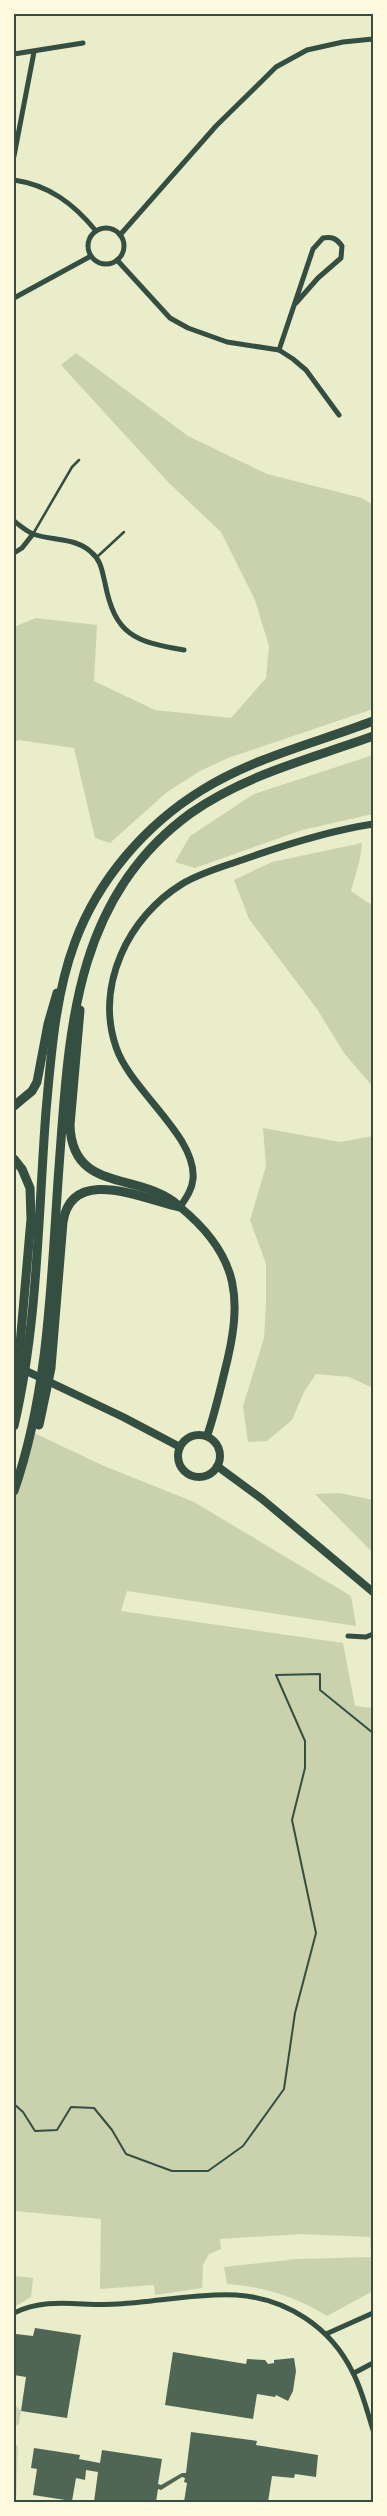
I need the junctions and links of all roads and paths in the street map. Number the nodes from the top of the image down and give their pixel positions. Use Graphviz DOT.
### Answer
graph roads {
  1 [pos="373,39"];
  2 [pos="83,43"];
  3 [pos="34,52"];
  4 [pos="14,54"];
  5 [pos="14,156"];
  6 [pos="14,180"];
  7 [pos="96,232"];
  8 [pos="120,235"];
  9 [pos="91,256"];
  10 [pos="117,260"];
  11 [pos="14,298"];
  12 [pos="296,303"];
  13 [pos="279,350"];
  14 [pos="339,415"];
  15 [pos="79,460"];
  16 [pos="14,521"];
  17 [pos="124,532"];
  18 [pos="32,534"];
  19 [pos="14,553"];
  20 [pos="96,557"];
  21 [pos="184,650"];
  22 [pos="373,721"];
  23 [pos="373,736"];
  24 [pos="373,824"];
  25 [pos="85,970"];
  26 [pos="63,978"];
  27 [pos="14,1106"];
  28 [pos="14,1159"];
  29 [pos="180,1207"];
  30 [pos="14,1365"];
  31 [pos="14,1391"];
  32 [pos="14,1426"];
  33 [pos="207,1436"];
  34 [pos="180,1447"];
  35 [pos="217,1466"];
  36 [pos="19,1475"];
  37 [pos="14,1491"];
  38 [pos="373,1592"];
  39 [pos="373,1634"];
  40 [pos="348,1636"];
  41 [pos="373,1733"];
  42 [pos="14,2104"];
  43 [pos="14,2313"];
  44 [pos="373,2313"];
  45 [pos="326,2334"];
  46 [pos="373,2363"];
  47 [pos="354,2373"];
  48 [pos="373,2430"];
  1 -- 8 [label="street"];
  2 -- 3 [label="street"];
  3 -- 4 [label="street"];
  3 -- 5 [label="street"];
  6 -- 7 [label="street"];
  7 -- 8 [label="street"];
  7 -- 9 [label="street"];
  8 -- 10 [label="street"];
  9 -- 10 [label="street"];
  9 -- 11 [label="street"];
  10 -- 13 [label="street"];
  12 -- 12 [label="street"];
  12 -- 13 [label="street"];
  13 -- 14 [label="street"];
  15 -- 18 [label="lane"];
  16 -- 18 [label="street"];
  17 -- 20 [label="lane"];
  18 -- 19 [label="street"];
  18 -- 20 [label="street"];
  20 -- 21 [label="street"];
  22 -- 26 [label="highway"];
  23 -- 25 [label="highway"];
  24 -- 29 [label="street"];
  25 -- 29 [label="highway"];
  25 -- 36 [label="highway"];
  26 -- 27 [label="highway"];
  26 -- 32 [label="highway"];
  28 -- 31 [label="highway"];
  29 -- 33 [label="main road"];
  29 -- 36 [label="highway"];
  30 -- 34 [label="main road"];
  33 -- 34 [label="main road"];
  33 -- 35 [label="main road"];
  34 -- 35 [label="main road"];
  35 -- 38 [label="main road"];
  36 -- 37 [label="highway"];
  39 -- 40 [label="street"];
  41 -- 42 [label="path"];
  43 -- 45 [label="street"];
  44 -- 45 [label="street"];
  45 -- 47 [label="street"];
  46 -- 47 [label="street"];
  47 -- 48 [label="street"];
}
